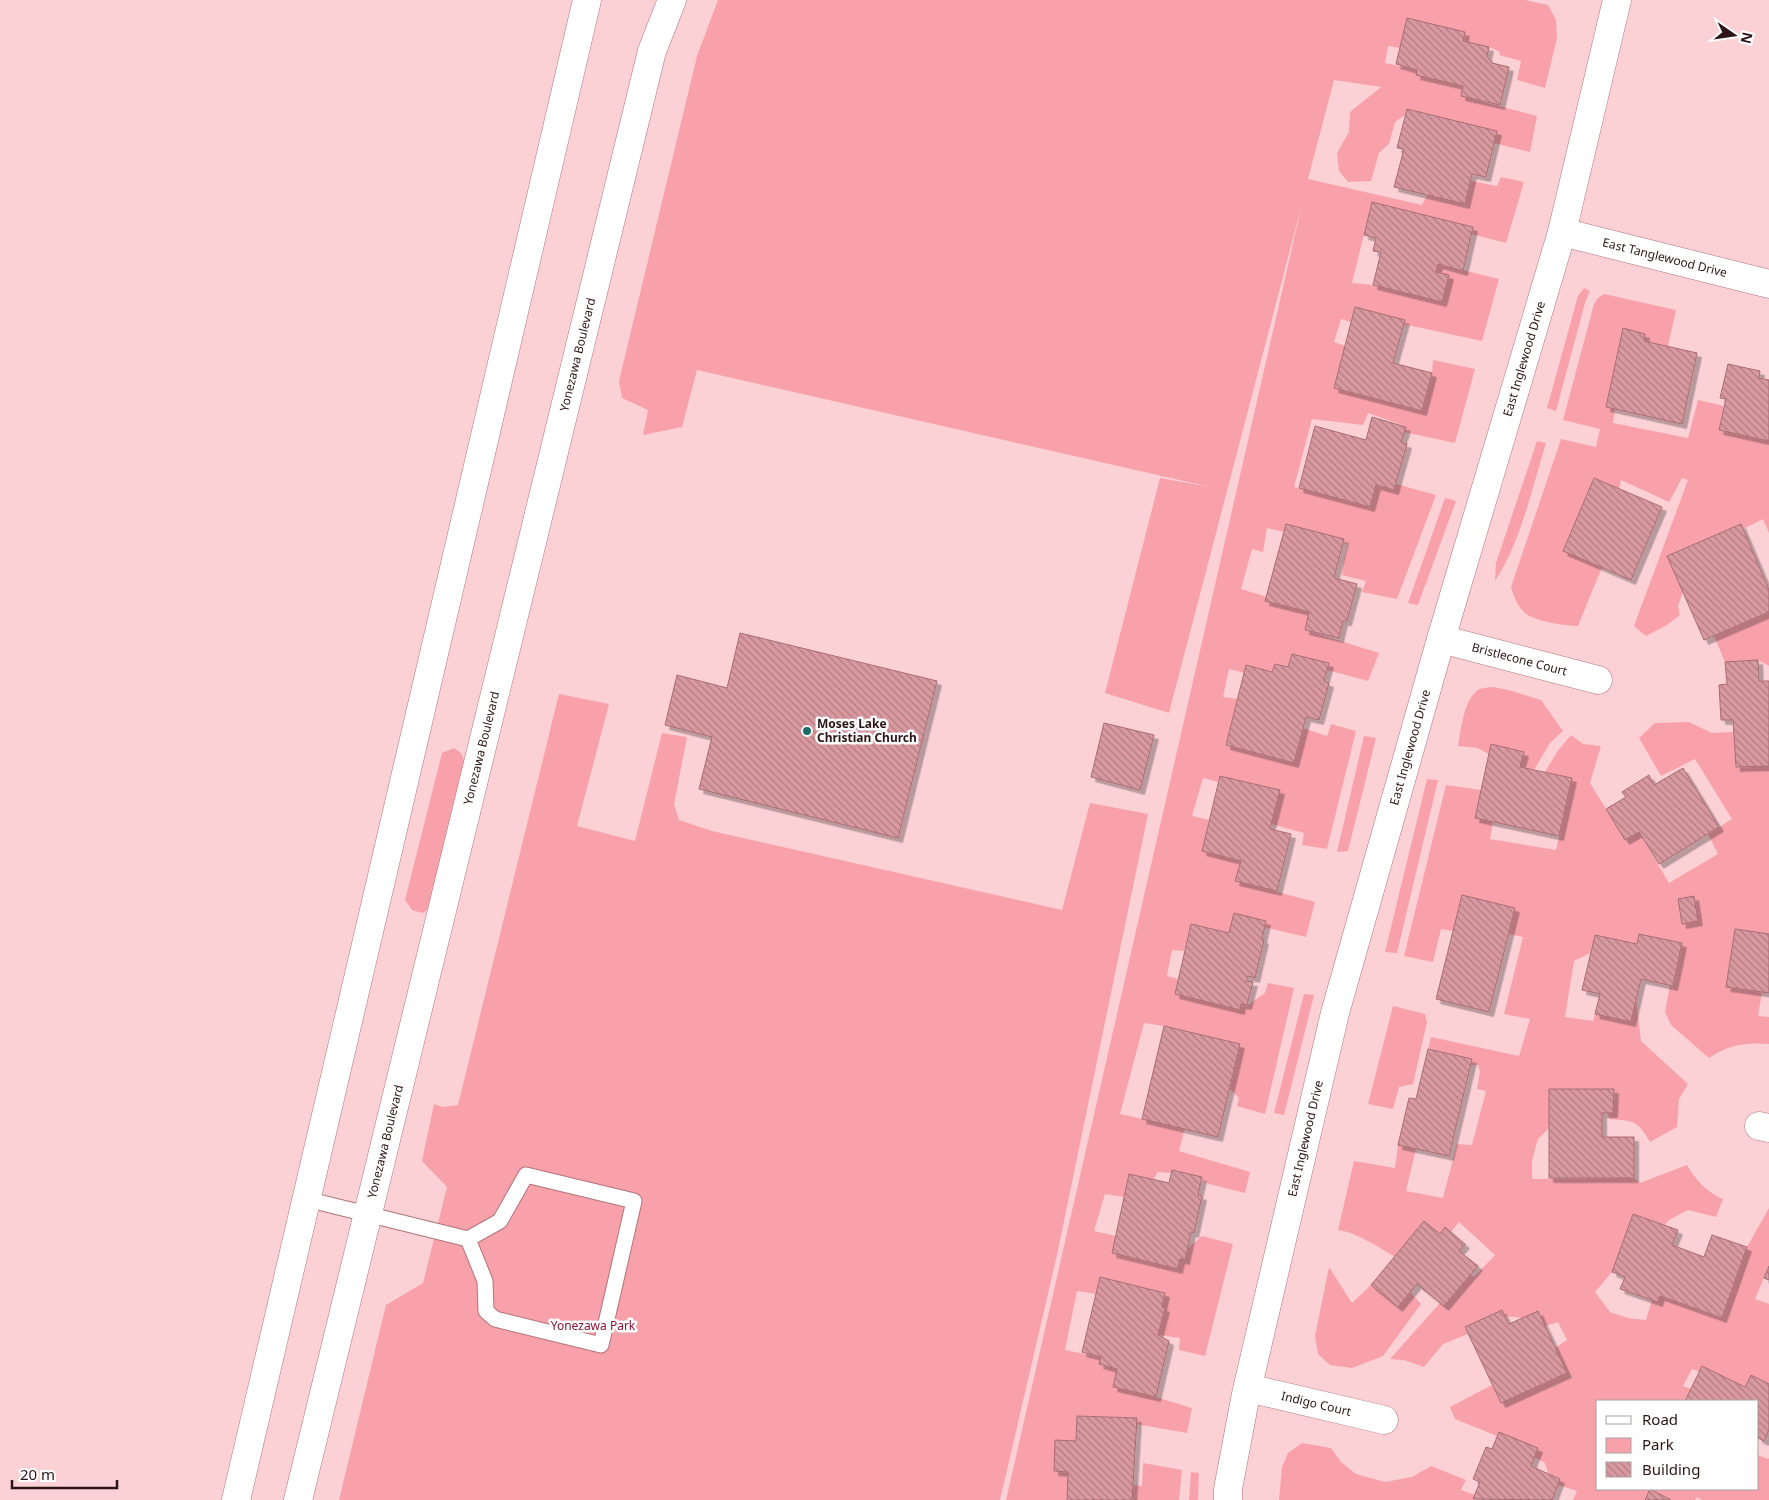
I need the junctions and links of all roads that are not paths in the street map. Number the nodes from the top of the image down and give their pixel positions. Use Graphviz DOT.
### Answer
graph roads {
  1 [pos="587,0"];
  2 [pos="672,0"];
  3 [pos="1617,0"];
  4 [pos="1562,232"];
  5 [pos="1769,284"];
  6 [pos="1441,638"];
  7 [pos="1598,680"];
  8 [pos="306,1199"];
  9 [pos="368,1214"];
  10 [pos="468,1239"];
  11 [pos="1248,1388"];
  12 [pos="1384,1420"];
  13 [pos="236,1500"];
  14 [pos="298,1500"];
  15 [pos="1228,1500"];
  1 -- 8 [label="street"];
  2 -- 9 [label="street, Yonezawa Boulevard"];
  3 -- 4 [label="street, East Inglewood Drive"];
  4 -- 5 [label="street, East Tanglewood Drive"];
  4 -- 6 [label="street, East Inglewood Drive"];
  6 -- 7 [label="street, Bristlecone Court"];
  6 -- 11 [label="street, East Inglewood Drive"];
  8 -- 9 [label="lane"];
  8 -- 13 [label="street"];
  9 -- 10 [label="lane"];
  9 -- 14 [label="street, Yonezawa Boulevard"];
  10 -- 10 [label="lane"];
  11 -- 12 [label="street, Indigo Court"];
  11 -- 15 [label="street, East Inglewood Drive"];
}
